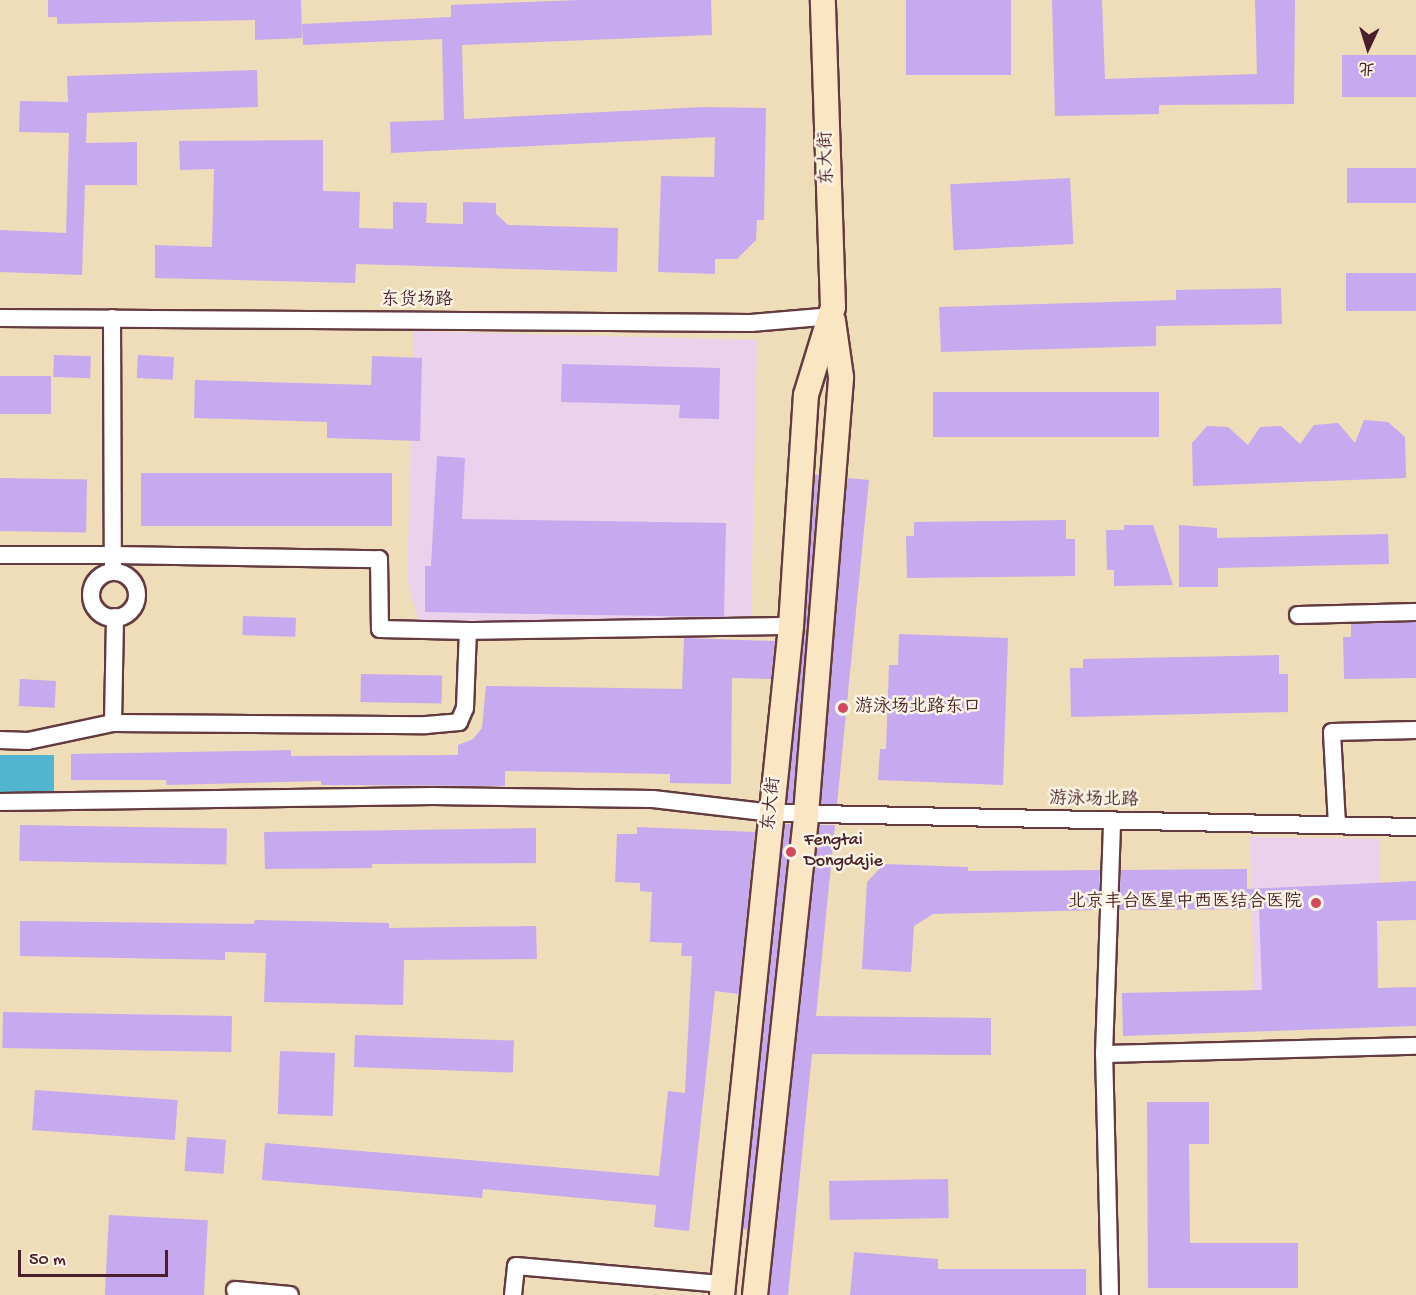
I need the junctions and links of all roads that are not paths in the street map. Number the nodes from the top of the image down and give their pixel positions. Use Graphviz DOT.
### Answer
graph roads {
  1 [pos="823,0"];
  2 [pos="832,316"];
  3 [pos="0,318"];
  4 [pos="112,318"];
  5 [pos="0,555"];
  6 [pos="113,555"];
  7 [pos="113,573"];
  8 [pos="1416,612"];
  9 [pos="1298,615"];
  10 [pos="115,617"];
  11 [pos="791,626"];
  12 [pos="468,631"];
  13 [pos="113,723"];
  14 [pos="1416,730"];
  15 [pos="0,740"];
  16 [pos="0,802"];
  17 [pos="772,813"];
  18 [pos="806,814"];
  19 [pos="1112,821"];
  20 [pos="1336,825"];
  21 [pos="1416,827"];
  22 [pos="1416,1046"];
  23 [pos="1104,1054"];
  24 [pos="235,1290"];
  25 [pos="722,1290"];
  26 [pos="290,1295"];
  27 [pos="513,1295"];
  28 [pos="755,1295"];
  29 [pos="1110,1295"];
  1 -- 2 [label="main road, 东大街"];
  2 -- 4 [label="street, 东货场路"];
  2 -- 11 [label="main road, 东大街"];
  2 -- 18 [label="main road, 东大街"];
  3 -- 4 [label="street, 东货场路"];
  4 -- 6 [label="street"];
  5 -- 6 [label="street"];
  6 -- 7 [label="street"];
  6 -- 12 [label="street"];
  7 -- 10 [label="street"];
  7 -- 10 [label="street"];
  8 -- 9 [label="street"];
  10 -- 13 [label="street"];
  11 -- 12 [label="street"];
  11 -- 17 [label="main road, 东大街"];
  12 -- 13 [label="street"];
  13 -- 15 [label="street"];
  14 -- 20 [label="street"];
  16 -- 17 [label="street, 游泳场北路"];
  17 -- 18 [label="street, 游泳场北路"];
  17 -- 25 [label="main road, 东大街"];
  18 -- 19 [label="street, 游泳场北路"];
  18 -- 28 [label="main road, 东大街"];
  19 -- 20 [label="street, 游泳场北路"];
  19 -- 23 [label="street"];
  20 -- 21 [label="street, 游泳场北路"];
  22 -- 23 [label="street"];
  23 -- 29 [label="street"];
  24 -- 26 [label="street"];
  25 -- 27 [label="street"];
}
